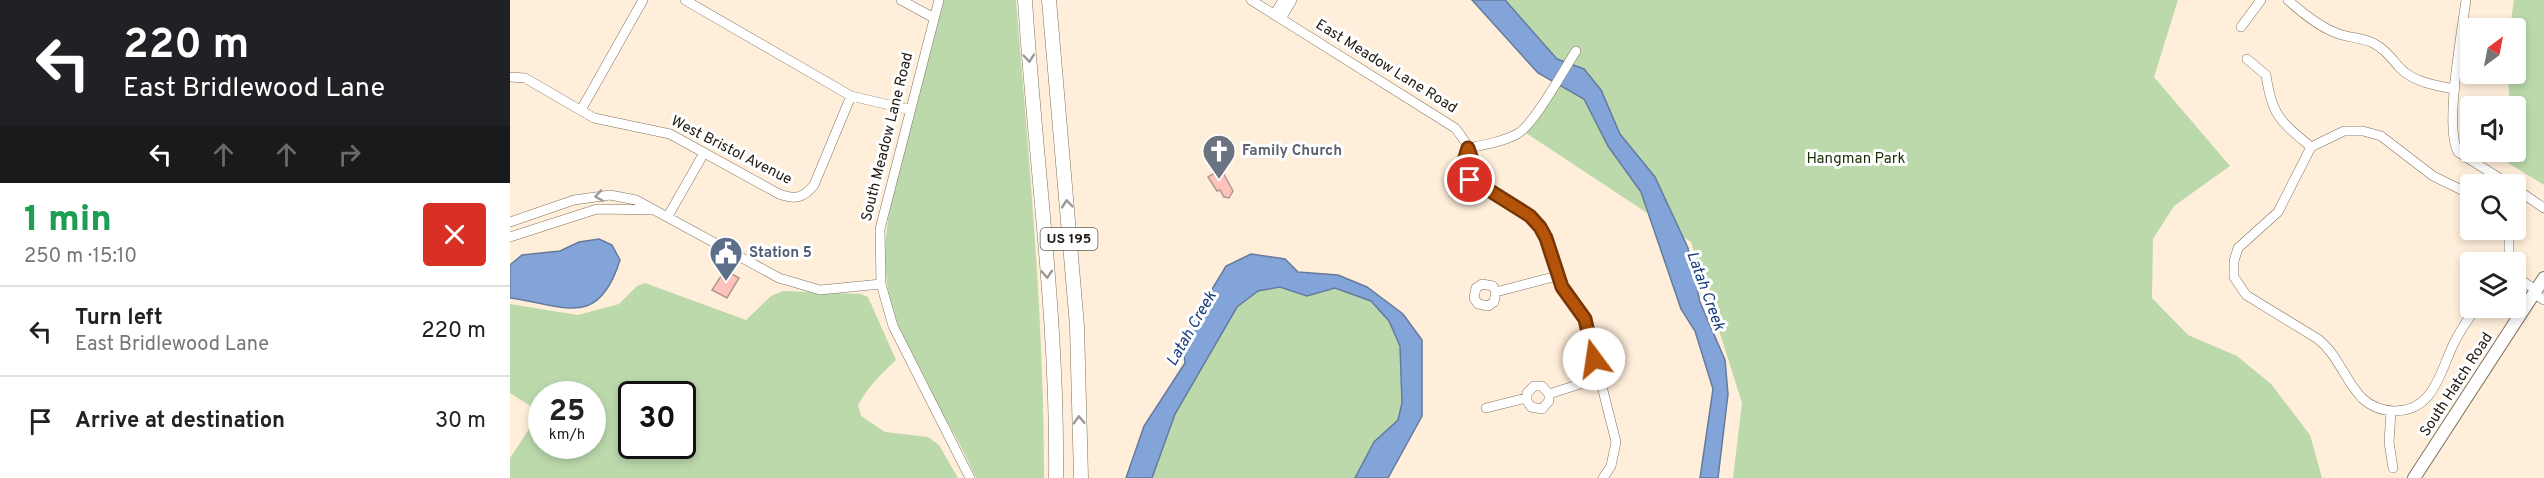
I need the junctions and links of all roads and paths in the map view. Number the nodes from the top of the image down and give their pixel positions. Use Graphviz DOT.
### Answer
graph roads {
  1 [pos="643,0"];
  2 [pos="685,0"];
  3 [pos="901,0"];
  4 [pos="939,0"];
  5 [pos="1025,0"];
  6 [pos="1050,0"];
  7 [pos="1251,0"];
  8 [pos="1283,0"];
  9 [pos="2261,0"];
  10 [pos="2288,0"];
  11 [pos="2466,0"];
  12 [pos="1296,1"];
  13 [pos="1277,17"];
  14 [pos="934,18"];
  15 [pos="2241,27"];
  16 [pos="1576,51"];
  17 [pos="2247,59"];
  18 [pos="510,78"];
  19 [pos="2455,89"];
  20 [pos="851,96"];
  21 [pos="581,110"];
  22 [pos="911,110"];
  23 [pos="2311,147"];
  24 [pos="1468,148"];
  25 [pos="704,153"];
  26 [pos="2493,174"];
  27 [pos="2460,189"];
  28 [pos="2526,196"];
  29 [pos="2544,208"];
  30 [pos="655,210"];
  31 [pos="668,216"];
  32 [pos="510,222"];
  33 [pos="510,237"];
  34 [pos="1557,276"];
  35 [pos="2544,278"];
  36 [pos="881,284"];
  37 [pos="2526,285"];
  38 [pos="1496,292"];
  39 [pos="2538,294"];
  40 [pos="2470,318"];
  41 [pos="1599,378"];
  42 [pos="1549,394"];
  43 [pos="1526,398"];
  44 [pos="1486,408"];
  45 [pos="2391,412"];
  46 [pos="2393,468"];
  47 [pos="970,478"];
  48 [pos="1056,478"];
  49 [pos="1081,478"];
  50 [pos="1603,478"];
  51 [pos="2414,478"];
  1 -- 21 [label="street"];
  2 -- 20 [label="street"];
  3 -- 14 [label="street"];
  4 -- 14 [label="street, South Meadow Lane Road"];
  5 -- 48 [label="highway, US 195, one-way"];
  49 -- 6 [label="highway, US 195, one-way"];
  7 -- 13 [label="street, East Meadow Lane Road"];
  8 -- 13 [label="street"];
  9 -- 15 [label="street"];
  10 -- 19 [label="street"];
  11 -- 19 [label="street"];
  12 -- 13 [label="street"];
  13 -- 24 [label="street, East Meadow Lane Road"];
  14 -- 22 [label="street, South Meadow Lane Road"];
  16 -- 24 [label="street"];
  17 -- 23 [label="street"];
  18 -- 21 [label="street, West Bristol Avenue"];
  19 -- 26 [label="street"];
  20 -- 22 [label="street"];
  20 -- 25 [label="street, West Bristol Avenue"];
  21 -- 25 [label="street, West Bristol Avenue"];
  22 -- 36 [label="street, South Meadow Lane Road"];
  23 -- 27 [label="street"];
  23 -- 45 [label="street"];
  24 -- 34 [label="street"];
  25 -- 31 [label="street"];
  28 -- 29 [label="street"];
  30 -- 31 [label="street"];
  30 -- 32 [label="street, one-way"];
  30 -- 33 [label="street"];
  31 -- 36 [label="street"];
  34 -- 38 [label="street"];
  34 -- 41 [label="street"];
  35 -- 39 [label="main road, South Hatch Road"];
  36 -- 47 [label="street, South Meadow Lane Road"];
  37 -- 39 [label="street"];
  39 -- 51 [label="main road, South Hatch Road"];
  40 -- 45 [label="street"];
  41 -- 42 [label="street"];
  41 -- 50 [label="street"];
  42 -- 43 [label="street"];
  42 -- 43 [label="street"];
  43 -- 44 [label="street"];
  45 -- 46 [label="street"];
}
